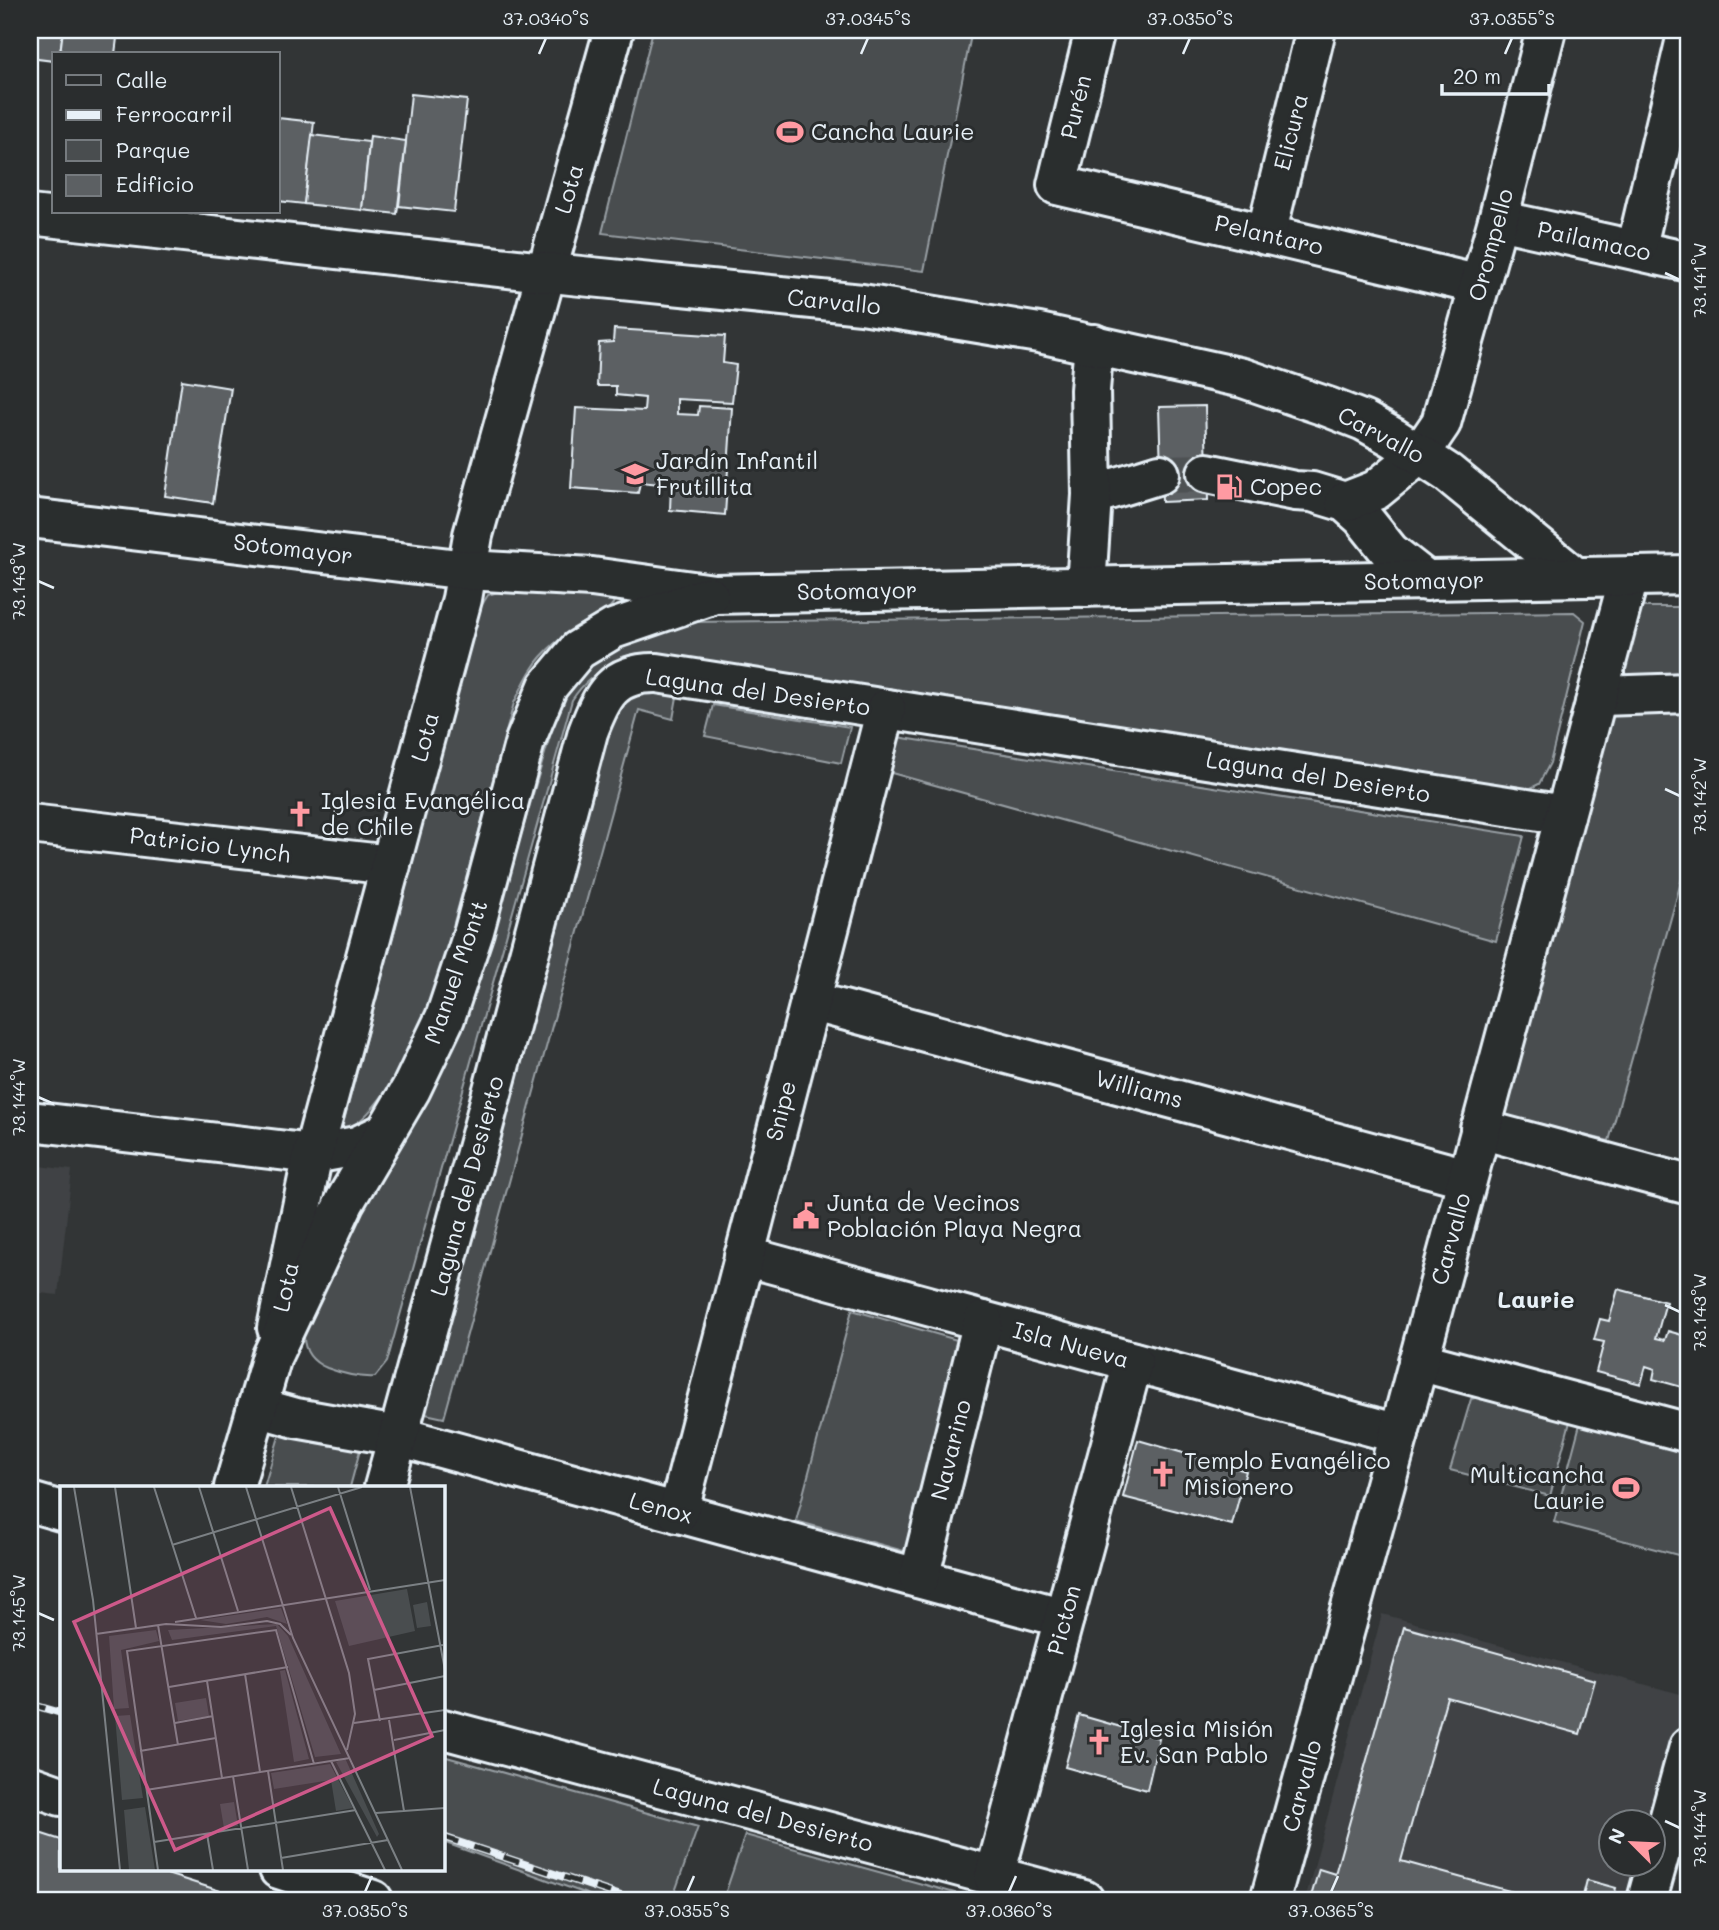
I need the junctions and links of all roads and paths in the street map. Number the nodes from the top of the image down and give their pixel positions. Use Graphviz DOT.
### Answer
graph roads {
  1 [pos="614,30"];
  2 [pos="1095,30"];
  3 [pos="1315,30"];
  4 [pos="1546,30"];
  5 [pos="1688,30"];
  6 [pos="1057,185"];
  7 [pos="30,215"];
  8 [pos="1498,220"];
  9 [pos="1266,234"];
  10 [pos="1636,250"];
  11 [pos="1689,262"];
  12 [pos="546,272"];
  13 [pos="1480,285"];
  14 [pos="1094,344"];
  15 [pos="1420,454"];
  16 [pos="1207,473"];
  17 [pos="1160,474"];
  18 [pos="1092,495"];
  19 [pos="1345,502"];
  20 [pos="30,518"];
  21 [pos="467,570"];
  22 [pos="1689,575"];
  23 [pos="1575,577"];
  24 [pos="1629,577"];
  25 [pos="1427,580"];
  26 [pos="1086,587"];
  27 [pos="714,594"];
  28 [pos="1689,693"];
  29 [pos="1595,703"];
  30 [pos="886,709"];
  31 [pos="1565,816"];
  32 [pos="30,824"];
  33 [pos="391,865"];
  34 [pos="810,1001"];
  35 [pos="30,1121"];
  36 [pos="1480,1129"];
  37 [pos="384,1133"];
  38 [pos="313,1154"];
  39 [pos="1467,1178"];
  40 [pos="1689,1185"];
  41 [pos="744,1256"];
  42 [pos="983,1321"];
  43 [pos="272,1356"];
  44 [pos="1418,1361"];
  45 [pos="1133,1362"];
  46 [pos="257,1407"];
  47 [pos="1689,1433"];
  48 [pos="1399,1434"];
  49 [pos="397,1436"];
  50 [pos="234,1486"];
  51 [pos="384,1486"];
  52 [pos="30,1502"];
  53 [pos="60,1511"];
  54 [pos="678,1513"];
  55 [pos="919,1578"];
  56 [pos="1064,1618"];
  57 [pos="444,1729"];
  58 [pos="1689,1746"];
  59 [pos="30,1785"];
  60 [pos="60,1796"];
  61 [pos="282,1870"];
  62 [pos="994,1878"];
  63 [pos="373,1900"];
  64 [pos="1084,1900"];
  65 [pos="1270,1900"];
  66 [pos="1647,1900"];
  1 -- 12 [label="street, Lota"];
  2 -- 6 [label="street, Purén"];
  3 -- 9 [label="street, Elicura"];
  4 -- 8 [label="street, Orompello"];
  5 -- 10 [label="street"];
  6 -- 9 [label="street, Pelantaro"];
  7 -- 12 [label="street, Carvallo"];
  8 -- 10 [label="street, Pailamaco"];
  8 -- 13 [label="street, Orompello"];
  9 -- 13 [label="street, Pelantaro"];
  10 -- 11 [label="street, Pailamaco"];
  12 -- 14 [label="street, Carvallo"];
  12 -- 21 [label="street, Lota"];
  13 -- 15 [label="street, Orompello"];
  14 -- 15 [label="street, Carvallo"];
  14 -- 18 [label="street"];
  15 -- 19 [label="street, Orompello"];
  15 -- 23 [label="street, Carvallo"];
  16 -- 19 [label="street"];
  17 -- 18 [label="street"];
  18 -- 26 [label="street"];
  19 -- 25 [label="street"];
  20 -- 21 [label="street, Sotomayor"];
  21 -- 27 [label="street, Sotomayor"];
  21 -- 33 [label="street, Lota"];
  22 -- 24 [label="street, Sotomayor"];
  23 -- 24 [label="street, Sotomayor"];
  23 -- 25 [label="street, Sotomayor"];
  24 -- 29 [label="street, Carvallo"];
  25 -- 26 [label="street, Sotomayor"];
  26 -- 27 [label="street, Sotomayor"];
  27 -- 37 [label="street, Manuel Montt"];
  28 -- 29 [label="street"];
  29 -- 31 [label="street, Carvallo"];
  30 -- 31 [label="street, Laguna del Desierto"];
  30 -- 34 [label="street, Snipe"];
  30 -- 49 [label="street, Laguna del Desierto"];
  31 -- 36 [label="street, Carvallo"];
  32 -- 33 [label="street, Patricio Lynch"];
  33 -- 38 [label="street, Lota"];
  34 -- 39 [label="street, Williams"];
  34 -- 41 [label="street, Snipe"];
  35 -- 38 [label="street"];
  36 -- 39 [label="street, Carvallo"];
  36 -- 40 [label="street"];
  37 -- 38 [label="street"];
  37 -- 43 [label="street, Manuel Montt"];
  38 -- 43 [label="street, Lota"];
  39 -- 44 [label="street, Carvallo"];
  41 -- 42 [label="street, Isla Nueva"];
  41 -- 54 [label="street, Snipe"];
  42 -- 45 [label="street, Isla Nueva"];
  42 -- 55 [label="street, Navarino"];
  43 -- 46 [label="street, Lota"];
  44 -- 47 [label="street"];
  44 -- 48 [label="street, Carvallo"];
  45 -- 48 [label="street, Isla Nueva"];
  45 -- 56 [label="street, Picton"];
  46 -- 49 [label="street, Lenox"];
  46 -- 50 [label="street, Lota"];
  48 -- 65 [label="street, Carvallo"];
  49 -- 51 [label="street, Laguna del Desierto"];
  49 -- 54 [label="street, Lenox"];
  52 -- 53 [label="street"];
  54 -- 55 [label="street, Lenox"];
  55 -- 56 [label="street, Lenox"];
  56 -- 62 [label="street, Picton"];
  57 -- 62 [label="street, Laguna del Desierto"];
  58 -- 66 [label="street"];
  59 -- 60 [label="street"];
  61 -- 63 [label="street"];
  62 -- 64 [label="street, Laguna del Desierto"];
}
